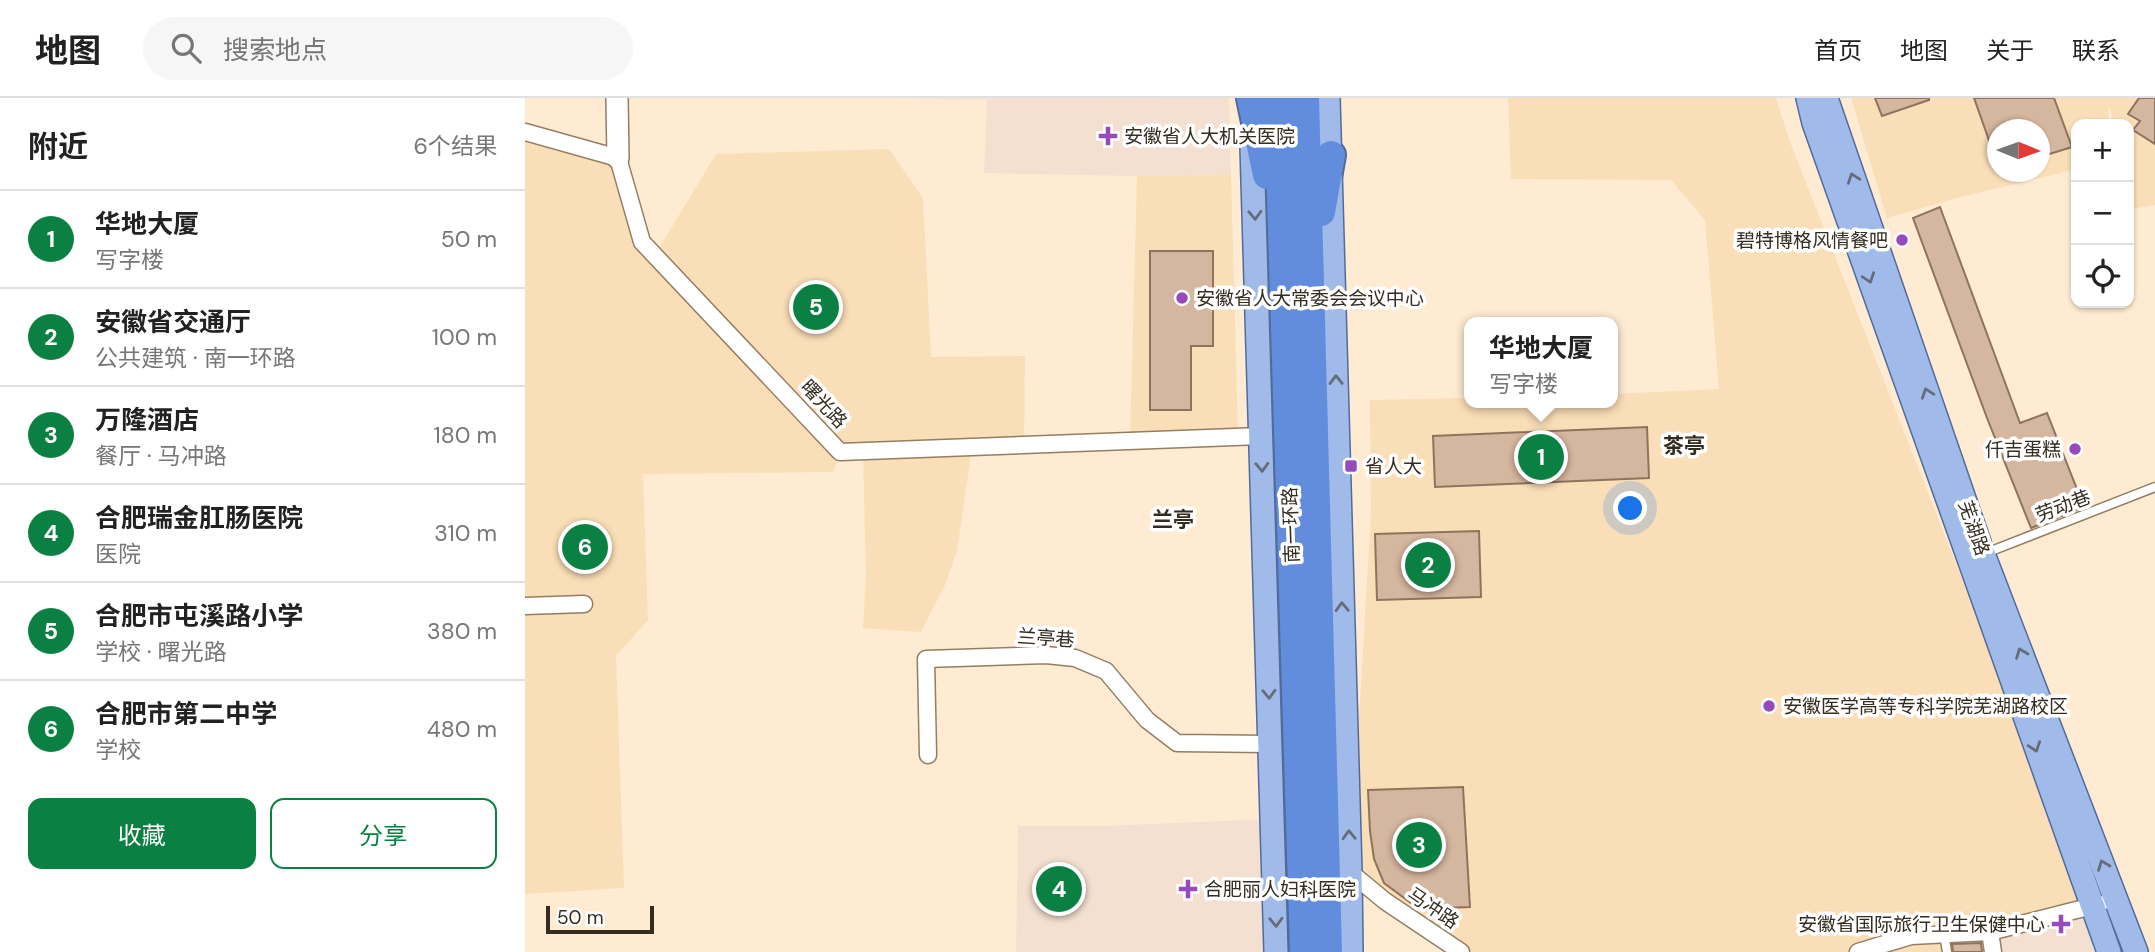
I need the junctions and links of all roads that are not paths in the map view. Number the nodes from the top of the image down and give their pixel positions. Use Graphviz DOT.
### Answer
graph roads {
  1 [pos="617,98"];
  2 [pos="1251,98"];
  3 [pos="1278,98"];
  4 [pos="1305,98"];
  5 [pos="1328,98"];
  6 [pos="1808,98"];
  7 [pos="1826,98"];
  8 [pos="525,132"];
  9 [pos="618,158"];
  10 [pos="1306,158"];
  11 [pos="1283,246"];
  12 [pos="1261,436"];
  13 [pos="2155,487"];
  14 [pos="1983,554"];
  15 [pos="585,604"];
  16 [pos="525,606"];
  17 [pos="1270,744"];
  18 [pos="928,755"];
  19 [pos="1350,872"];
  20 [pos="2116,899"];
  21 [pos="2091,907"];
  22 [pos="1990,932"];
  23 [pos="1944,934"];
  24 [pos="1276,952"];
  25 [pos="1304,952"];
  26 [pos="1328,952"];
  27 [pos="1351,952"];
  28 [pos="1461,952"];
  29 [pos="1858,952"];
  30 [pos="1947,952"];
  31 [pos="1993,952"];
  32 [pos="2109,952"];
  33 [pos="2136,952"];
  1 -- 9 [label="street"];
  2 -- 11 [label="highway"];
  2 -- 12 [label="main road, one-way"];
  3 -- 10 [label="highway, 南一环路"];
  4 -- 10 [label="highway, 南一环路"];
  5 -- 10 [label="main road"];
  6 -- 21 [label="main road, 芜湖路, one-way"];
  14 -- 7 [label="main road, 芜湖路, one-way"];
  8 -- 9 [label="street"];
  9 -- 12 [label="street, 曙光路"];
  10 -- 11 [label="highway, 南一环路"];
  19 -- 10 [label="main road, one-way"];
  10 -- 26 [label="highway, 南一环路"];
  11 -- 25 [label="highway, 南一环路"];
  12 -- 17 [label="main road, one-way"];
  13 -- 14 [label="lane, 劳动巷"];
  20 -- 14 [label="main road, 芜湖路, one-way"];
  15 -- 16 [label="street"];
  17 -- 18 [label="street, 兰亭巷"];
  17 -- 24 [label="main road, one-way"];
  19 -- 27 [label="main road"];
  19 -- 28 [label="street, 马冲路"];
  20 -- 21 [label="street"];
  20 -- 33 [label="main road, 芜湖路"];
  21 -- 22 [label="street"];
  21 -- 32 [label="main road, 芜湖路"];
  22 -- 23 [label="street"];
  22 -- 31 [label="street"];
  23 -- 29 [label="street"];
  23 -- 30 [label="lane"];
}
